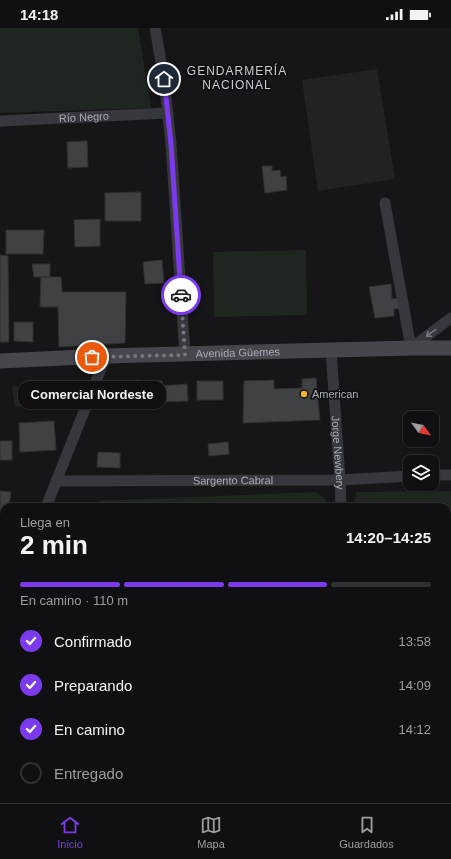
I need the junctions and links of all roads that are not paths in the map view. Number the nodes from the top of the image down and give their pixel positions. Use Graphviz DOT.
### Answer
graph roads {
  1 [pos="155,28"];
  2 [pos="168,113"];
  3 [pos="0,121"];
  4 [pos="385,203"];
  5 [pos="451,318"];
  6 [pos="411,348"];
  7 [pos="451,348"];
  8 [pos="331,350"];
  9 [pos="185,355"];
  10 [pos="106,356"];
  11 [pos="0,361"];
  12 [pos="439,475"];
  13 [pos="451,475"];
  14 [pos="403,476"];
  15 [pos="340,480"];
  16 [pos="56,481"];
  17 [pos="48,503"];
  18 [pos="341,503"];
  1 -- 2 [label="street"];
  2 -- 3 [label="street, Río Negro"];
  2 -- 9 [label="street"];
  4 -- 6 [label="street"];
  5 -- 6 [label="street, one-way"];
  6 -- 7 [label="main road, Avenida Güemes"];
  6 -- 8 [label="main road, Avenida Güemes"];
  8 -- 9 [label="main road, Avenida Güemes"];
  8 -- 15 [label="street, Jorge Newbery"];
  9 -- 10 [label="main road, Avenida Güemes"];
  10 -- 11 [label="main road, Avenida Güemes"];
  10 -- 16 [label="street"];
  12 -- 13 [label="street"];
  14 -- 15 [label="street, Sargento Cabral"];
  15 -- 16 [label="street, Sargento Cabral"];
  15 -- 18 [label="street, Jorge Newbery"];
  16 -- 17 [label="street"];
}
